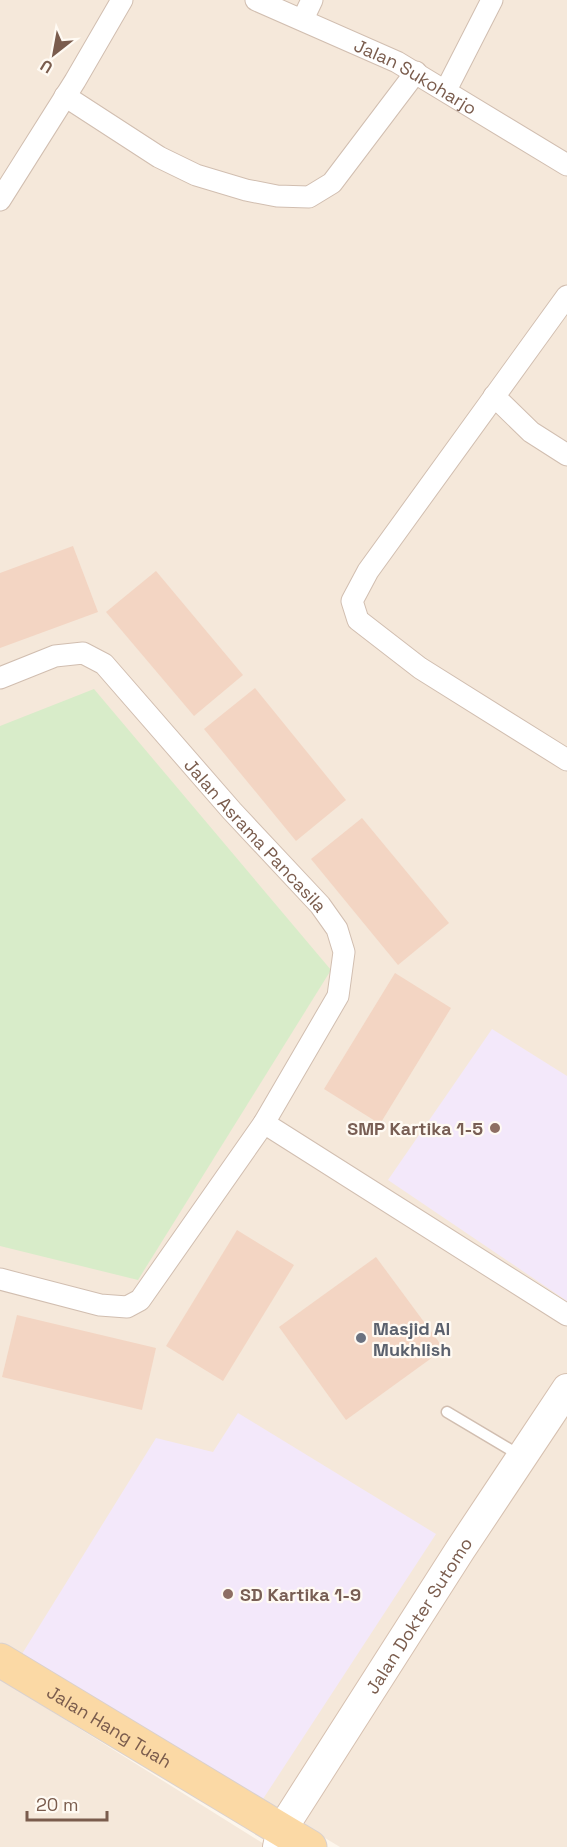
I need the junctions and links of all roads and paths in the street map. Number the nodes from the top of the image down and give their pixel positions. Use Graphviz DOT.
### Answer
graph roads {
  1 [pos="122,0"];
  2 [pos="256,0"];
  3 [pos="312,0"];
  4 [pos="492,0"];
  5 [pos="303,19"];
  6 [pos="416,72"];
  7 [pos="446,90"];
  8 [pos="65,96"];
  9 [pos="567,165"];
  10 [pos="0,200"];
  11 [pos="567,296"];
  12 [pos="494,396"];
  13 [pos="567,455"];
  14 [pos="0,678"];
  15 [pos="567,760"];
  16 [pos="264,1123"];
  17 [pos="0,1279"];
  18 [pos="567,1315"];
  19 [pos="567,1389"];
  20 [pos="447,1412"];
  21 [pos="522,1457"];
  22 [pos="0,1660"];
  23 [pos="280,1838"];
  24 [pos="310,1847"];
  1 -- 8 [label="street"];
  2 -- 5 [label="street, Jalan Sukoharjo"];
  3 -- 5 [label="street"];
  4 -- 7 [label="street"];
  5 -- 6 [label="street, Jalan Sukoharjo"];
  6 -- 7 [label="street, Jalan Sukoharjo"];
  6 -- 8 [label="street"];
  7 -- 9 [label="street, Jalan Sukoharjo"];
  8 -- 10 [label="street"];
  11 -- 12 [label="street"];
  12 -- 13 [label="street"];
  12 -- 15 [label="street"];
  14 -- 16 [label="street, Jalan Asrama Pancasila"];
  16 -- 17 [label="street, Jalan Asrama Pancasila"];
  16 -- 18 [label="street"];
  19 -- 21 [label="main road, Jalan Dokter Sutomo"];
  20 -- 21 [label="lane"];
  21 -- 23 [label="main road, Jalan Dokter Sutomo"];
  22 -- 23 [label="main road, Jalan Hang Tuah"];
  23 -- 24 [label="main road, Jalan Hang Tuah"];
}
